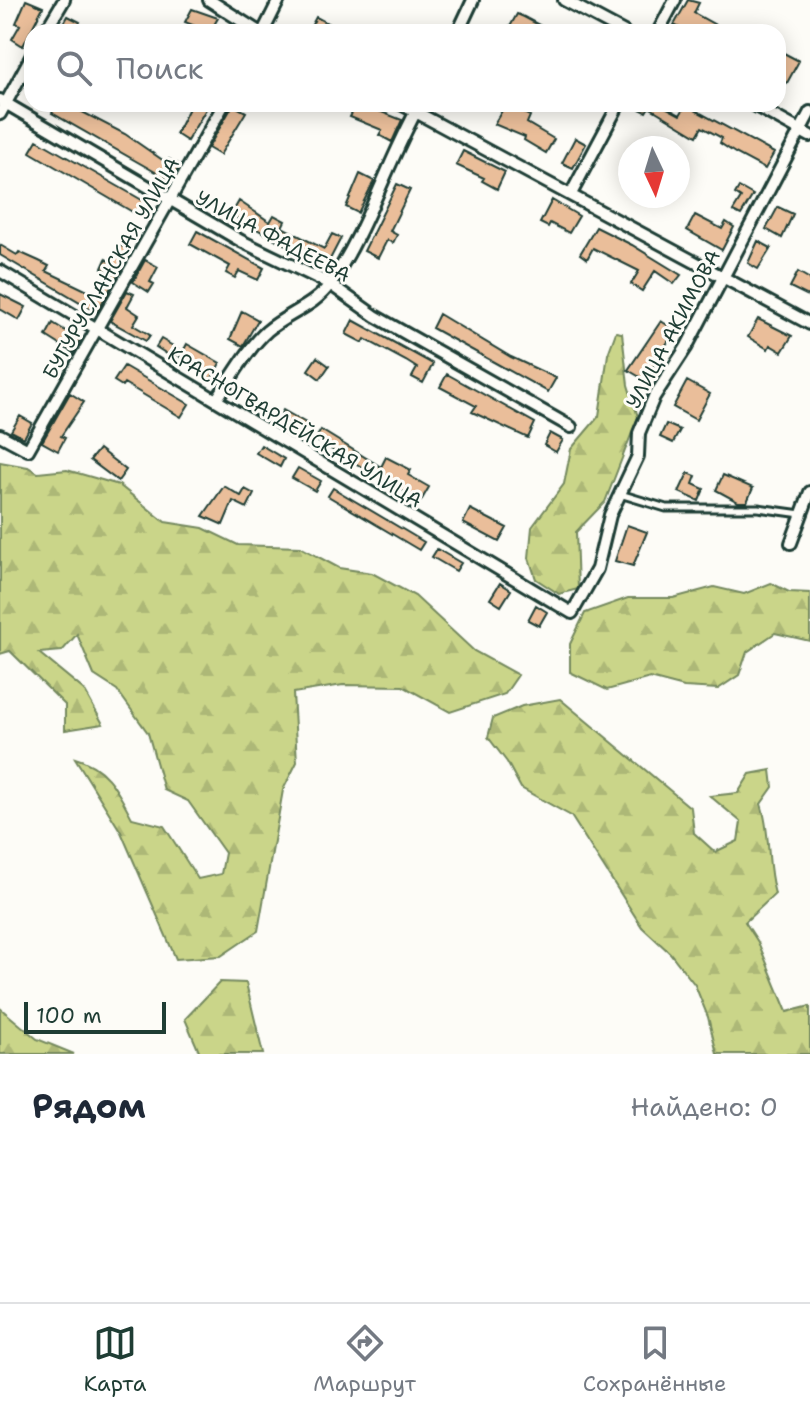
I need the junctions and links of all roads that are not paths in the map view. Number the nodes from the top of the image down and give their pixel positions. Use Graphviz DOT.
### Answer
graph roads {
  1 [pos="64,0"];
  2 [pos="209,0"];
  3 [pos="279,0"];
  4 [pos="473,0"];
  5 [pos="564,0"];
  6 [pos="675,0"];
  7 [pos="50,24"];
  8 [pos="248,24"];
  9 [pos="266,24"];
  10 [pos="462,24"];
  11 [pos="609,24"];
  12 [pos="662,24"];
  13 [pos="24,68"];
  14 [pos="1,106"];
  15 [pos="220,112"];
  16 [pos="416,112"];
  17 [pos="425,112"];
  18 [pos="615,112"];
  19 [pos="766,112"];
  20 [pos="810,112"];
  21 [pos="805,134"];
  22 [pos="571,194"];
  23 [pos="171,201"];
  24 [pos="0,271"];
  25 [pos="722,277"];
  26 [pos="330,284"];
  27 [pos="810,324"];
  28 [pos="97,329"];
  29 [pos="216,400"];
  30 [pos="571,427"];
  31 [pos="0,435"];
  32 [pos="810,492"];
  33 [pos="620,493"];
  34 [pos="801,514"];
  35 [pos="791,543"];
  36 [pos="572,613"];
  1 -- 7 [label="street"];
  2 -- 8 [label="street"];
  3 -- 9 [label="street"];
  4 -- 10 [label="street"];
  5 -- 11 [label="street"];
  6 -- 12 [label="street"];
  13 -- 14 [label="street"];
  14 -- 23 [label="street, УЛИЦА ФАДЕЕВА"];
  15 -- 23 [label="street, БУГУРУСЛАНСКАЯ УЛИЦА"];
  16 -- 26 [label="street"];
  17 -- 22 [label="street"];
  18 -- 22 [label="street"];
  19 -- 21 [label="street"];
  20 -- 21 [label="street, УЛИЦА АКИМОВА"];
  21 -- 25 [label="street, УЛИЦА АКИМОВА"];
  22 -- 25 [label="street"];
  23 -- 26 [label="street, УЛИЦА ФАДЕЕВА"];
  23 -- 28 [label="street, БУГУРУСЛАНСКАЯ УЛИЦА"];
  24 -- 28 [label="street, КРАСНОГВАРДЕЙСКАЯ УЛИЦА"];
  25 -- 27 [label="street"];
  25 -- 33 [label="street, УЛИЦА АКИМОВА"];
  26 -- 29 [label="street"];
  26 -- 30 [label="street, УЛИЦА ФАДЕЕВА"];
  28 -- 29 [label="street, КРАСНОГВАРДЕЙСКАЯ УЛИЦА"];
  28 -- 31 [label="street, БУГУРУСЛАНСКАЯ УЛИЦА"];
  29 -- 36 [label="street, КРАСНОГВАРДЕЙСКАЯ УЛИЦА"];
  32 -- 34 [label="street"];
  33 -- 34 [label="lane"];
  33 -- 36 [label="street, УЛИЦА АКИМОВА"];
  34 -- 35 [label="street"];
}
